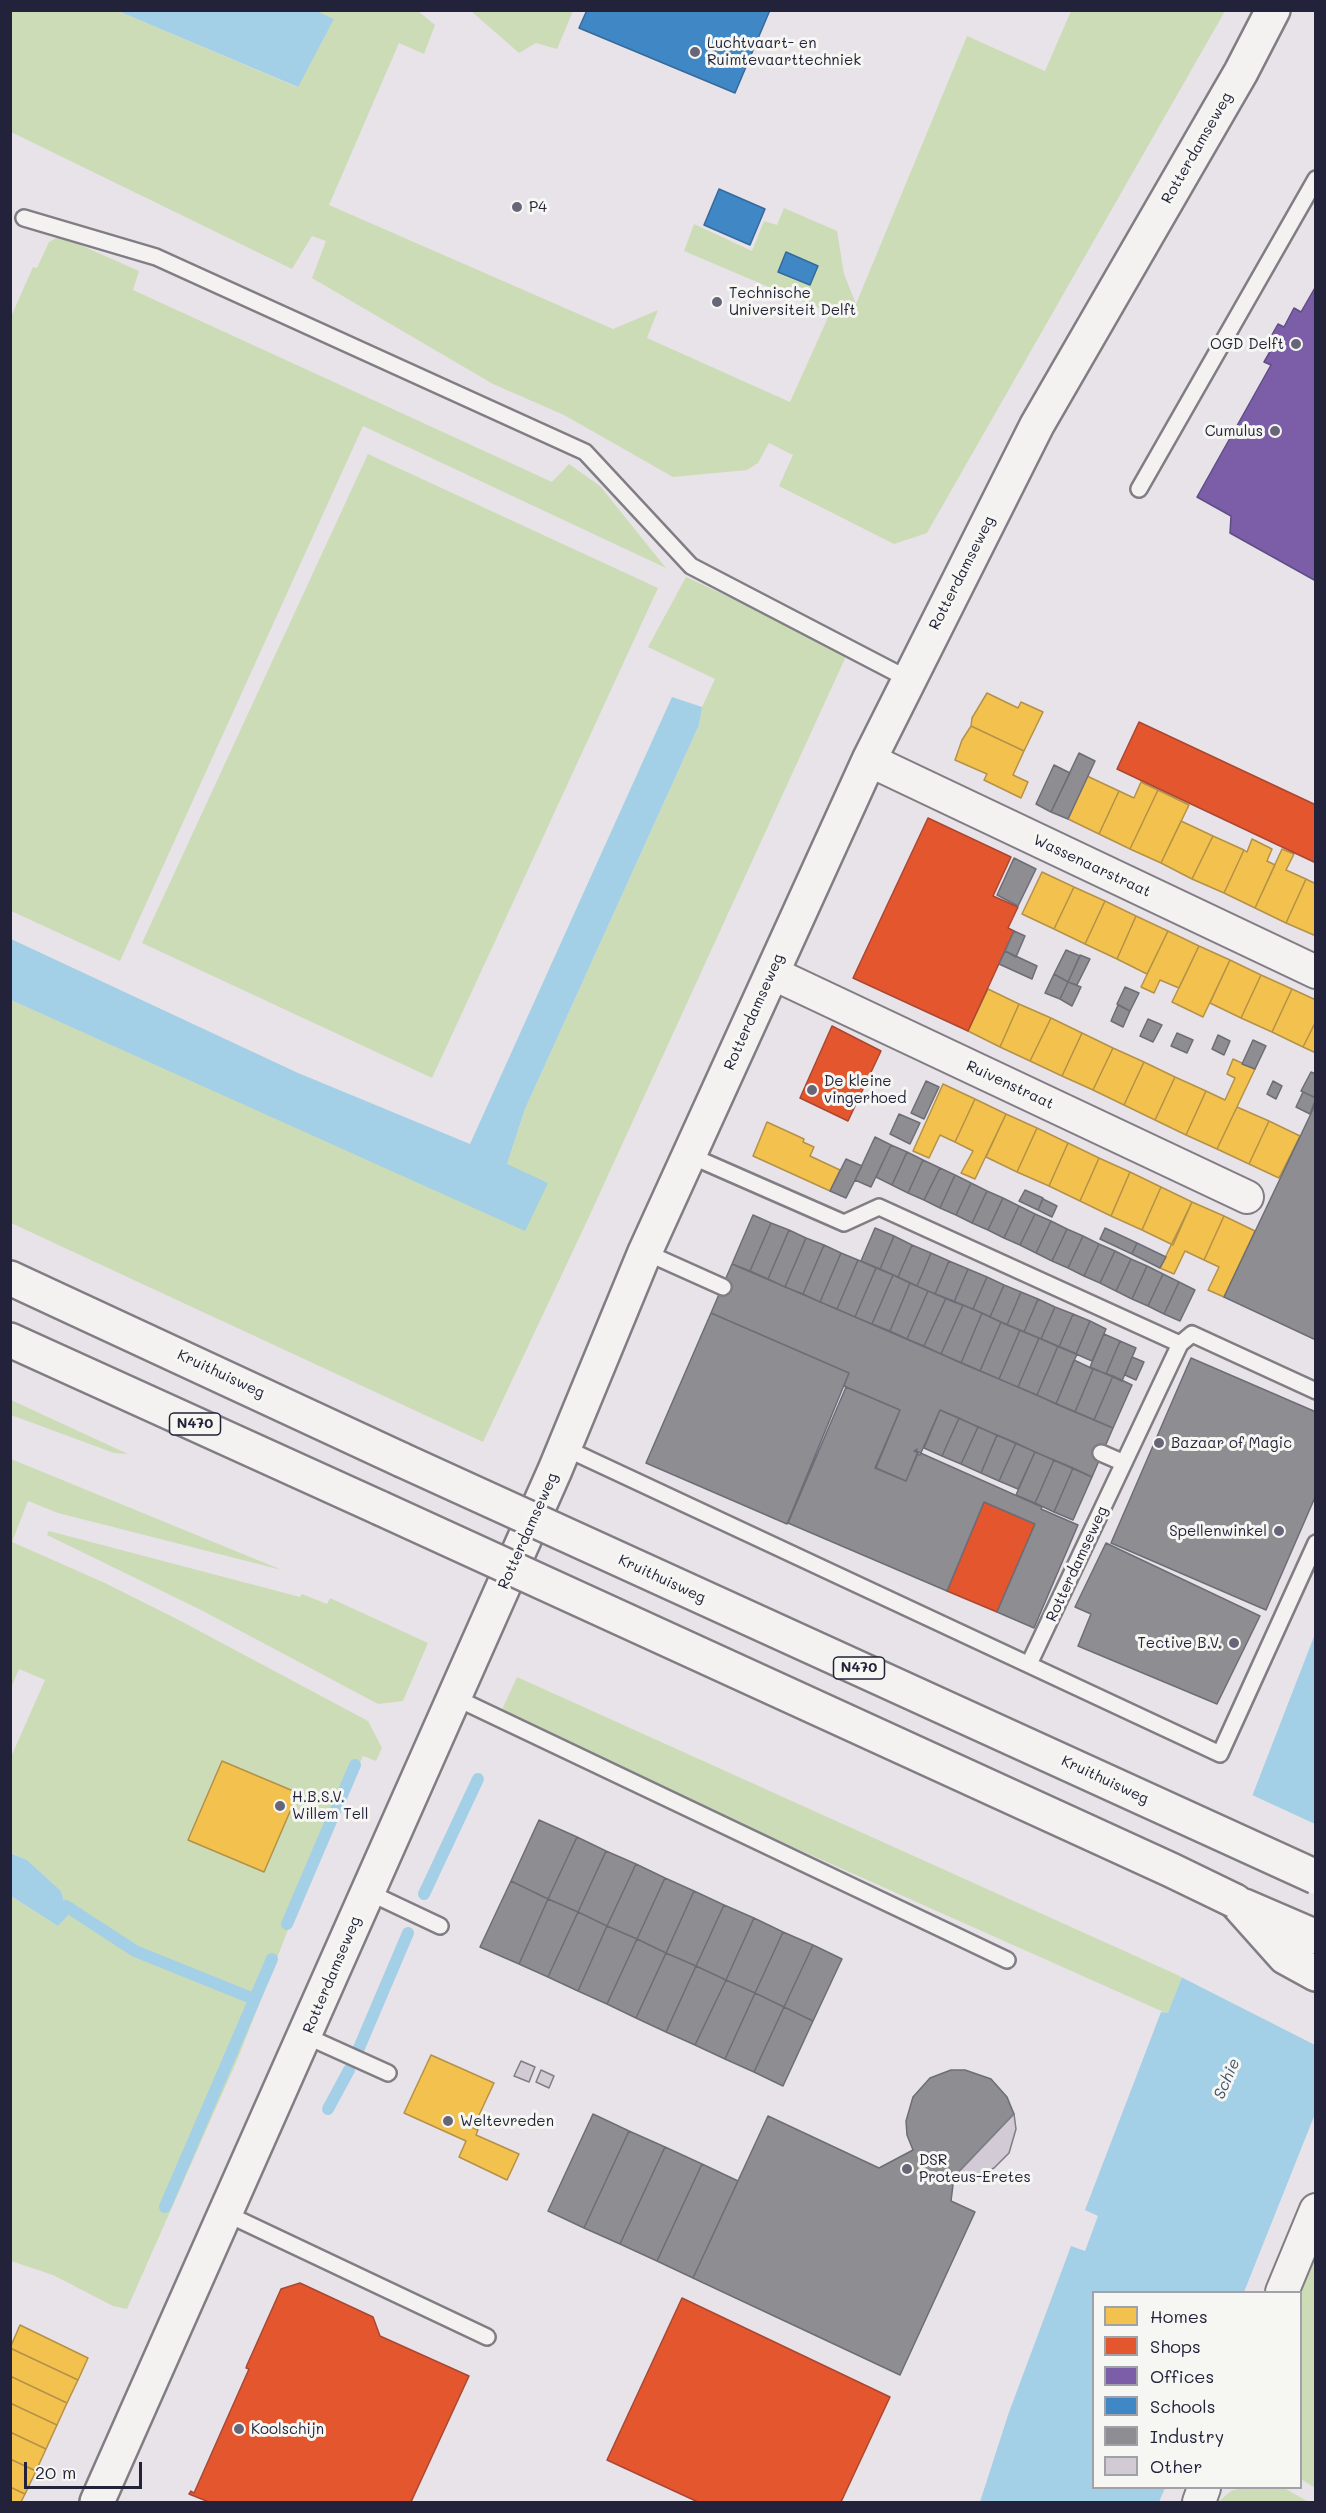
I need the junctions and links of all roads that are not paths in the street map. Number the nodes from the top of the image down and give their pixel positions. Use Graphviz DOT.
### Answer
graph roads {
  1 [pos="1273,10"];
  2 [pos="1316,179"];
  3 [pos="24,218"];
  4 [pos="1139,489"];
  5 [pos="908,679"];
  6 [pos="868,760"];
  7 [pos="1316,972"];
  8 [pos="772,973"];
  9 [pos="689,1155"];
  10 [pos="1247,1197"];
  11 [pos="645,1252"];
  12 [pos="10,1278"];
  13 [pos="723,1287"];
  14 [pos="10,1340"];
  15 [pos="1180,1344"];
  16 [pos="1316,1391"];
  17 [pos="565,1448"];
  18 [pos="1101,1453"];
  19 [pos="1124,1463"];
  20 [pos="1316,1543"];
  21 [pos="1029,1664"];
  22 [pos="454,1697"];
  23 [pos="1316,1877"];
  24 [pos="368,1892"];
  25 [pos="1235,1901"];
  26 [pos="440,1926"];
  27 [pos="1316,1937"];
  28 [pos="1007,1960"];
  29 [pos="1316,1974"];
  30 [pos="306,2036"];
  31 [pos="388,2073"];
  32 [pos="1316,2210"];
  33 [pos="227,2214"];
  34 [pos="1282,2291"];
  35 [pos="487,2337"];
  36 [pos="97,2502"];
  1 -- 5 [label="main road, Rotterdamseweg"];
  2 -- 4 [label="lane"];
  3 -- 5 [label="lane"];
  5 -- 6 [label="main road, Rotterdamseweg"];
  6 -- 7 [label="street, Wassenaarstraat"];
  6 -- 8 [label="main road, Rotterdamseweg"];
  8 -- 9 [label="main road, Rotterdamseweg"];
  8 -- 10 [label="street, Ruivenstraat"];
  9 -- 11 [label="main road, Rotterdamseweg"];
  9 -- 15 [label="lane"];
  11 -- 13 [label="lane"];
  11 -- 17 [label="main road, Rotterdamseweg"];
  12 -- 23 [label="main road, Kruithuisweg / N470, bridge"];
  14 -- 25 [label="main road, N470, bridge"];
  15 -- 16 [label="lane"];
  15 -- 19 [label="lane, Rotterdamseweg"];
  17 -- 21 [label="lane"];
  17 -- 22 [label="main road, Rotterdamseweg"];
  18 -- 19 [label="lane"];
  19 -- 21 [label="lane, Rotterdamseweg"];
  20 -- 21 [label="lane"];
  22 -- 24 [label="main road, Rotterdamseweg"];
  22 -- 28 [label="lane"];
  24 -- 26 [label="lane"];
  24 -- 30 [label="main road, Rotterdamseweg"];
  25 -- 27 [label="main road, N470"];
  25 -- 29 [label="main road, N470"];
  30 -- 31 [label="lane"];
  30 -- 33 [label="main road, Rotterdamseweg"];
  32 -- 34 [label="street"];
  33 -- 35 [label="lane"];
  33 -- 36 [label="main road, Rotterdamseweg"];
}
